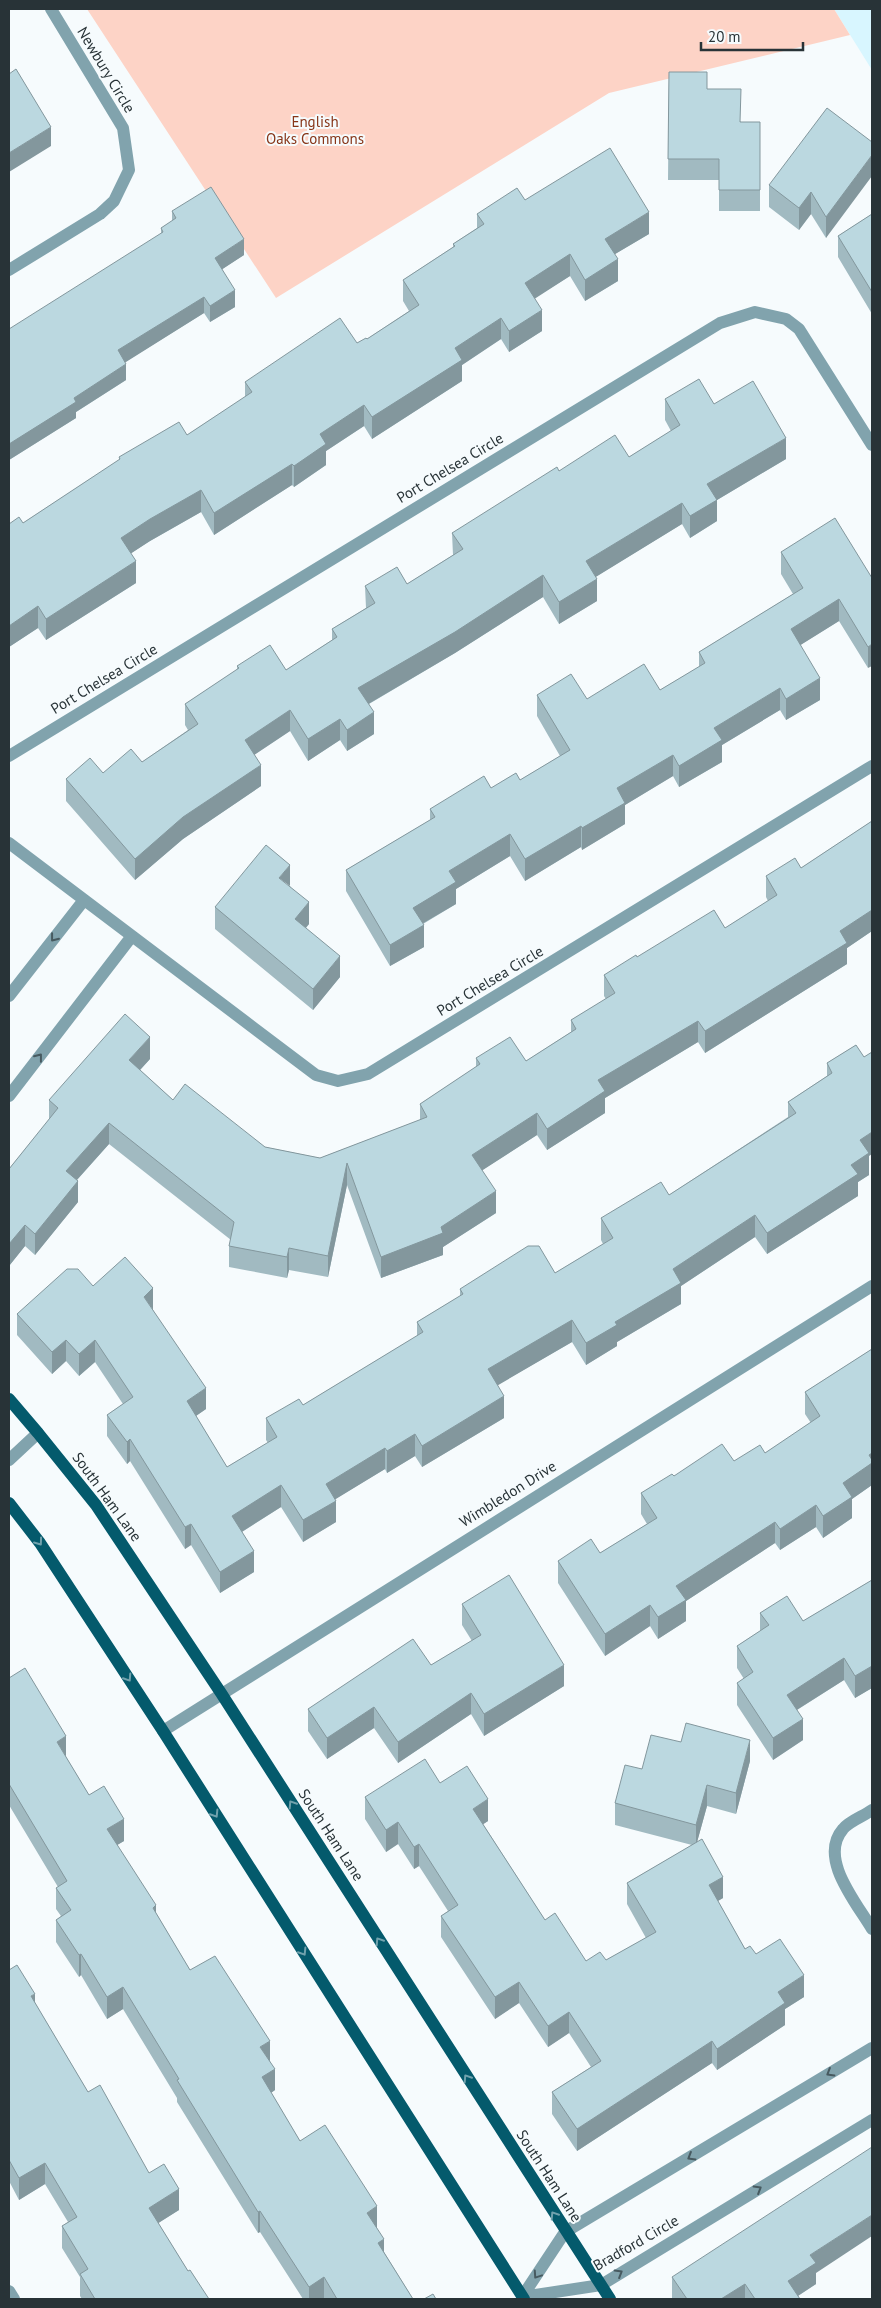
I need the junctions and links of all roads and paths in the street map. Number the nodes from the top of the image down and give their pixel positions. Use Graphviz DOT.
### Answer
graph roads {
  1 [pos="51,9"];
  2 [pos="9,270"];
  3 [pos="872,445"];
  4 [pos="9,756"];
  5 [pos="872,766"];
  6 [pos="9,843"];
  7 [pos="84,900"];
  8 [pos="132,936"];
  9 [pos="9,996"];
  10 [pos="9,1096"];
  11 [pos="872,1286"];
  12 [pos="9,1400"];
  13 [pos="38,1433"];
  14 [pos="9,1460"];
  15 [pos="9,1503"];
  16 [pos="221,1693"];
  17 [pos="163,1731"];
  18 [pos="872,1810"];
  19 [pos="872,1928"];
  20 [pos="872,2048"];
  21 [pos="872,2120"];
  22 [pos="565,2232"];
  23 [pos="600,2285"];
  24 [pos="9,2291"];
  25 [pos="523,2298"];
  26 [pos="14,2299"];
  27 [pos="610,2299"];
  1 -- 2 [label="street, Newbury Circle"];
  3 -- 4 [label="street, Port Chelsea Circle"];
  5 -- 8 [label="street, Port Chelsea Circle"];
  6 -- 7 [label="street, Port Chelsea Circle"];
  7 -- 8 [label="street, Port Chelsea Circle"];
  7 -- 9 [label="street, one-way"];
  10 -- 8 [label="street, one-way"];
  11 -- 16 [label="street, Wimbledon Drive"];
  12 -- 13 [label="main road, South Ham Lane"];
  13 -- 14 [label="street"];
  13 -- 16 [label="main road, South Ham Lane"];
  15 -- 17 [label="main road, one-way"];
  16 -- 17 [label="street, Wimbledon Drive"];
  22 -- 16 [label="main road, South Ham Lane, one-way"];
  17 -- 25 [label="main road, one-way"];
  18 -- 19 [label="street"];
  20 -- 22 [label="street, one-way"];
  23 -- 21 [label="street, Bradford Circle, one-way"];
  22 -- 23 [label="main road, South Ham Lane"];
  22 -- 25 [label="street, one-way"];
  23 -- 25 [label="street, Bradford Circle"];
  23 -- 27 [label="main road, South Ham Lane"];
  24 -- 26 [label="street"];
}
